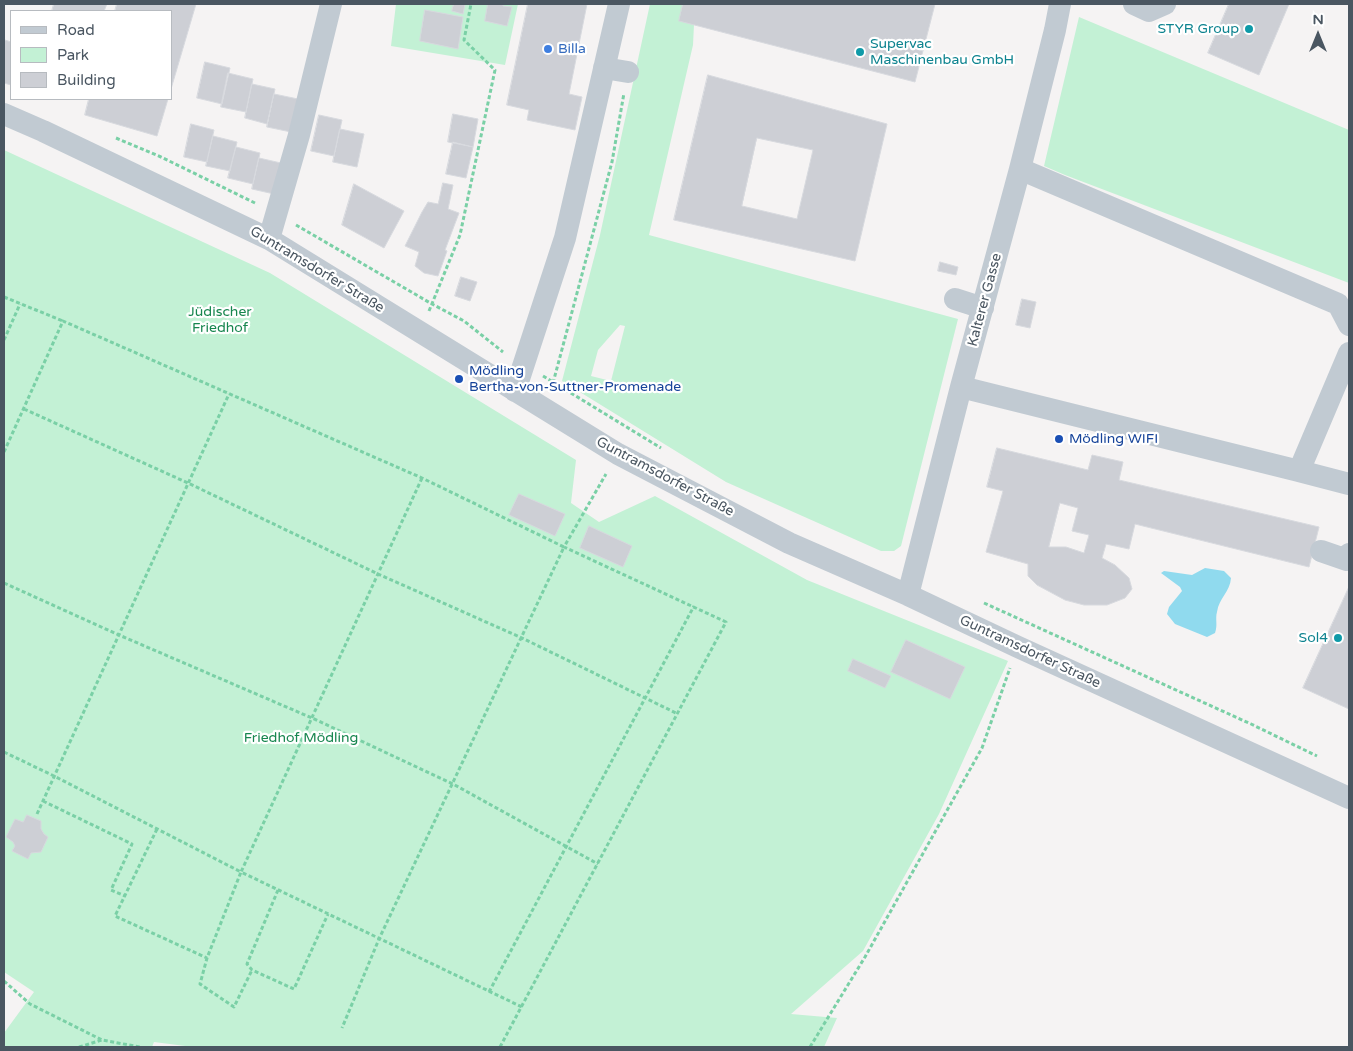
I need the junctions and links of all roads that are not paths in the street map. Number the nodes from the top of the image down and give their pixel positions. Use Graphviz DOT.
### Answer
graph roads {
  1 [pos="331,4"];
  2 [pos="619,4"];
  3 [pos="1060,4"];
  4 [pos="1134,4"];
  5 [pos="1165,4"];
  6 [pos="604,68"];
  7 [pos="628,72"];
  8 [pos="4,114"];
  9 [pos="1020,169"];
  10 [pos="269,238"];
  11 [pos="955,299"];
  12 [pos="983,308"];
  13 [pos="1349,325"];
  14 [pos="1349,353"];
  15 [pos="961,387"];
  16 [pos="515,391"];
  17 [pos="1299,471"];
  18 [pos="1349,484"];
  19 [pos="1321,551"];
  20 [pos="1349,554"];
  21 [pos="908,595"];
  22 [pos="1349,798"];
  1 -- 10 [label="street"];
  2 -- 6 [label="street"];
  3 -- 9 [label="street, Kalterer Gasse"];
  4 -- 5 [label="street"];
  6 -- 7 [label="street"];
  6 -- 16 [label="street"];
  8 -- 10 [label="street, Guntramsdorfer Straße"];
  9 -- 12 [label="street, Kalterer Gasse"];
  9 -- 13 [label="street"];
  10 -- 16 [label="street, Guntramsdorfer Straße"];
  11 -- 12 [label="street"];
  12 -- 15 [label="street, Kalterer Gasse"];
  14 -- 17 [label="street"];
  15 -- 17 [label="street"];
  15 -- 21 [label="street, Kalterer Gasse"];
  16 -- 21 [label="street, Guntramsdorfer Straße"];
  17 -- 18 [label="street"];
  19 -- 20 [label="street"];
  21 -- 22 [label="street, Guntramsdorfer Straße"];
}
